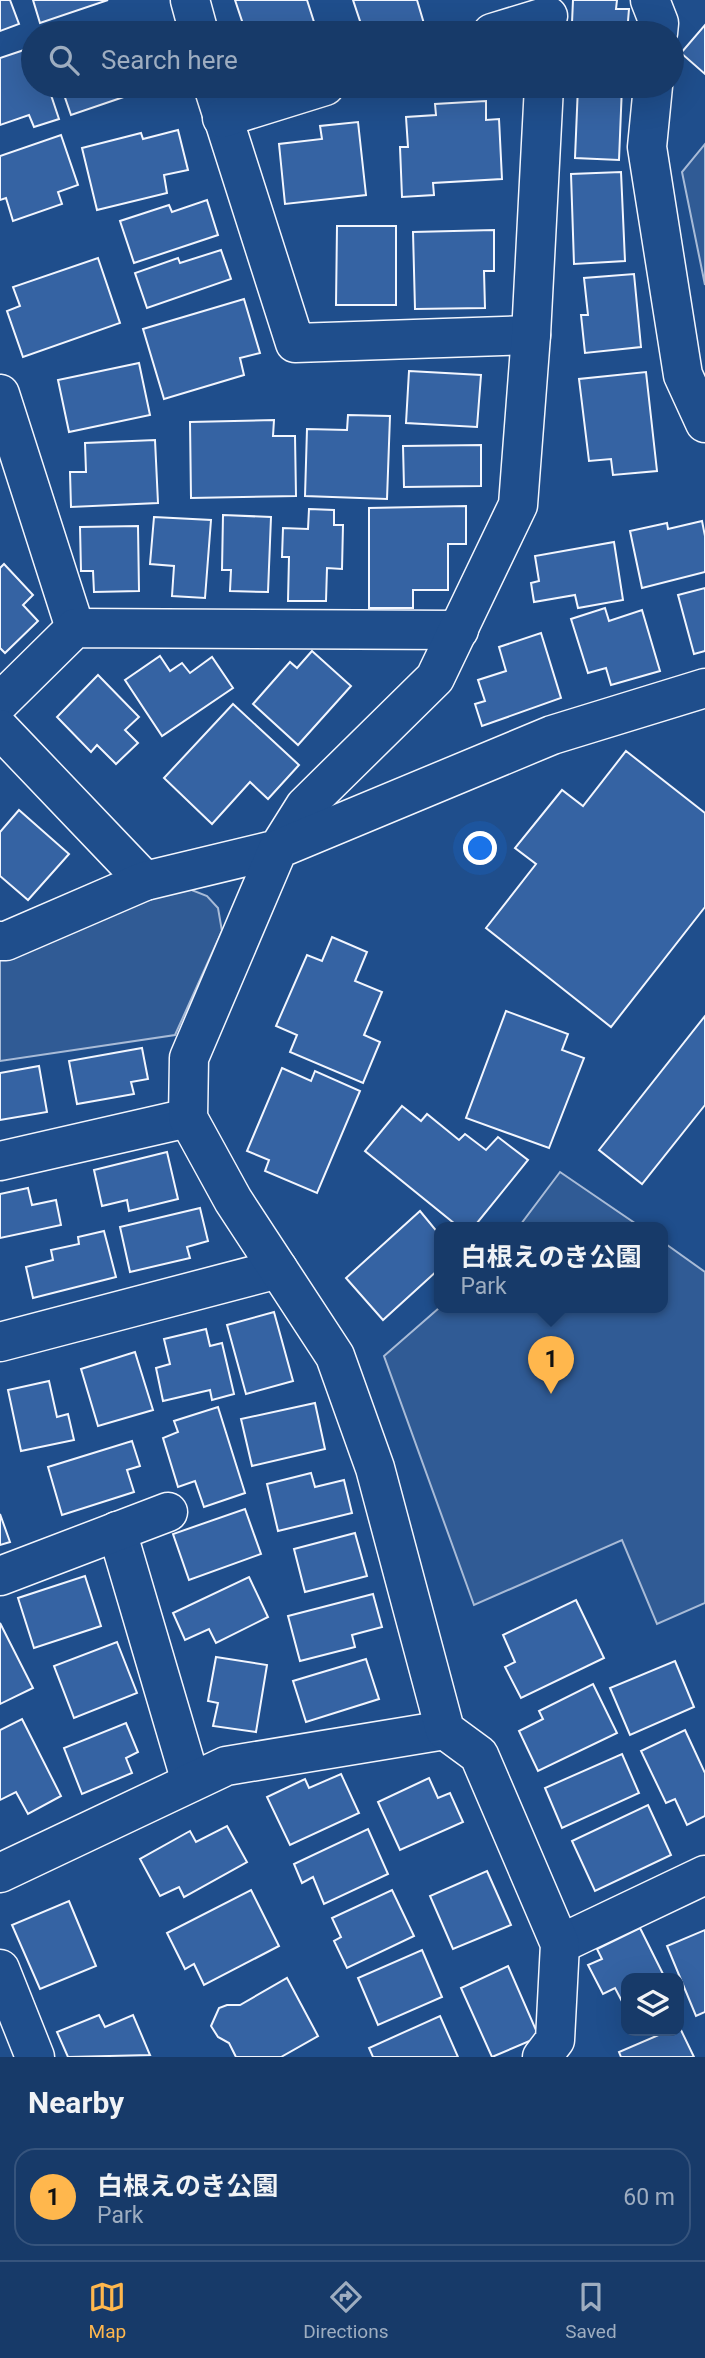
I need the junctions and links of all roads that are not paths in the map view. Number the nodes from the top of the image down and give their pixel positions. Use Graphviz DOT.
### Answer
graph roads {
  1 [pos="190,0"];
  2 [pos="650,0"];
  3 [pos="196,21"];
  4 [pos="658,21"];
  5 [pos="244,98"];
  6 [pos="543,98"];
  7 [pos="652,98"];
  8 [pos="217,102"];
  9 [pos="531,335"];
  10 [pos="694,367"];
  11 [pos="0,394"];
  12 [pos="705,423"];
  13 [pos="75,628"];
  14 [pos="459,631"];
  15 [pos="705,688"];
  16 [pos="0,702"];
  17 [pos="0,729"];
  18 [pos="278,849"];
  19 [pos="145,881"];
  20 [pos="0,941"];
  21 [pos="188,1118"];
  22 [pos="0,1161"];
  23 [pos="278,1269"];
  24 [pos="0,1342"];
  25 [pos="168,1512"];
  26 [pos="117,1531"];
  27 [pos="0,1576"];
  28 [pos="445,1730"];
  29 [pos="191,1783"];
  30 [pos="0,1873"];
  31 [pos="705,1875"];
  32 [pos="560,1944"];
  33 [pos="0,1969"];
  34 [pos="35,2057"];
  35 [pos="542,2057"];
  1 -- 3 [label="street"];
  2 -- 4 [label="street"];
  5 -- 8 [label="street"];
  6 -- 9 [label="street"];
  7 -- 10 [label="street"];
  8 -- 9 [label="street"];
  9 -- 14 [label="street"];
  10 -- 12 [label="street"];
  11 -- 13 [label="street"];
  13 -- 14 [label="street"];
  13 -- 16 [label="street"];
  14 -- 18 [label="street"];
  15 -- 18 [label="street"];
  17 -- 19 [label="street"];
  18 -- 19 [label="street"];
  18 -- 21 [label="street"];
  19 -- 20 [label="street"];
  21 -- 22 [label="street"];
  21 -- 23 [label="street"];
  23 -- 24 [label="street"];
  23 -- 28 [label="street"];
  25 -- 26 [label="street"];
  26 -- 27 [label="street"];
  26 -- 29 [label="street"];
  28 -- 29 [label="street"];
  28 -- 32 [label="street"];
  29 -- 30 [label="street"];
  31 -- 32 [label="street"];
  32 -- 35 [label="street"];
  33 -- 34 [label="street"];
}
